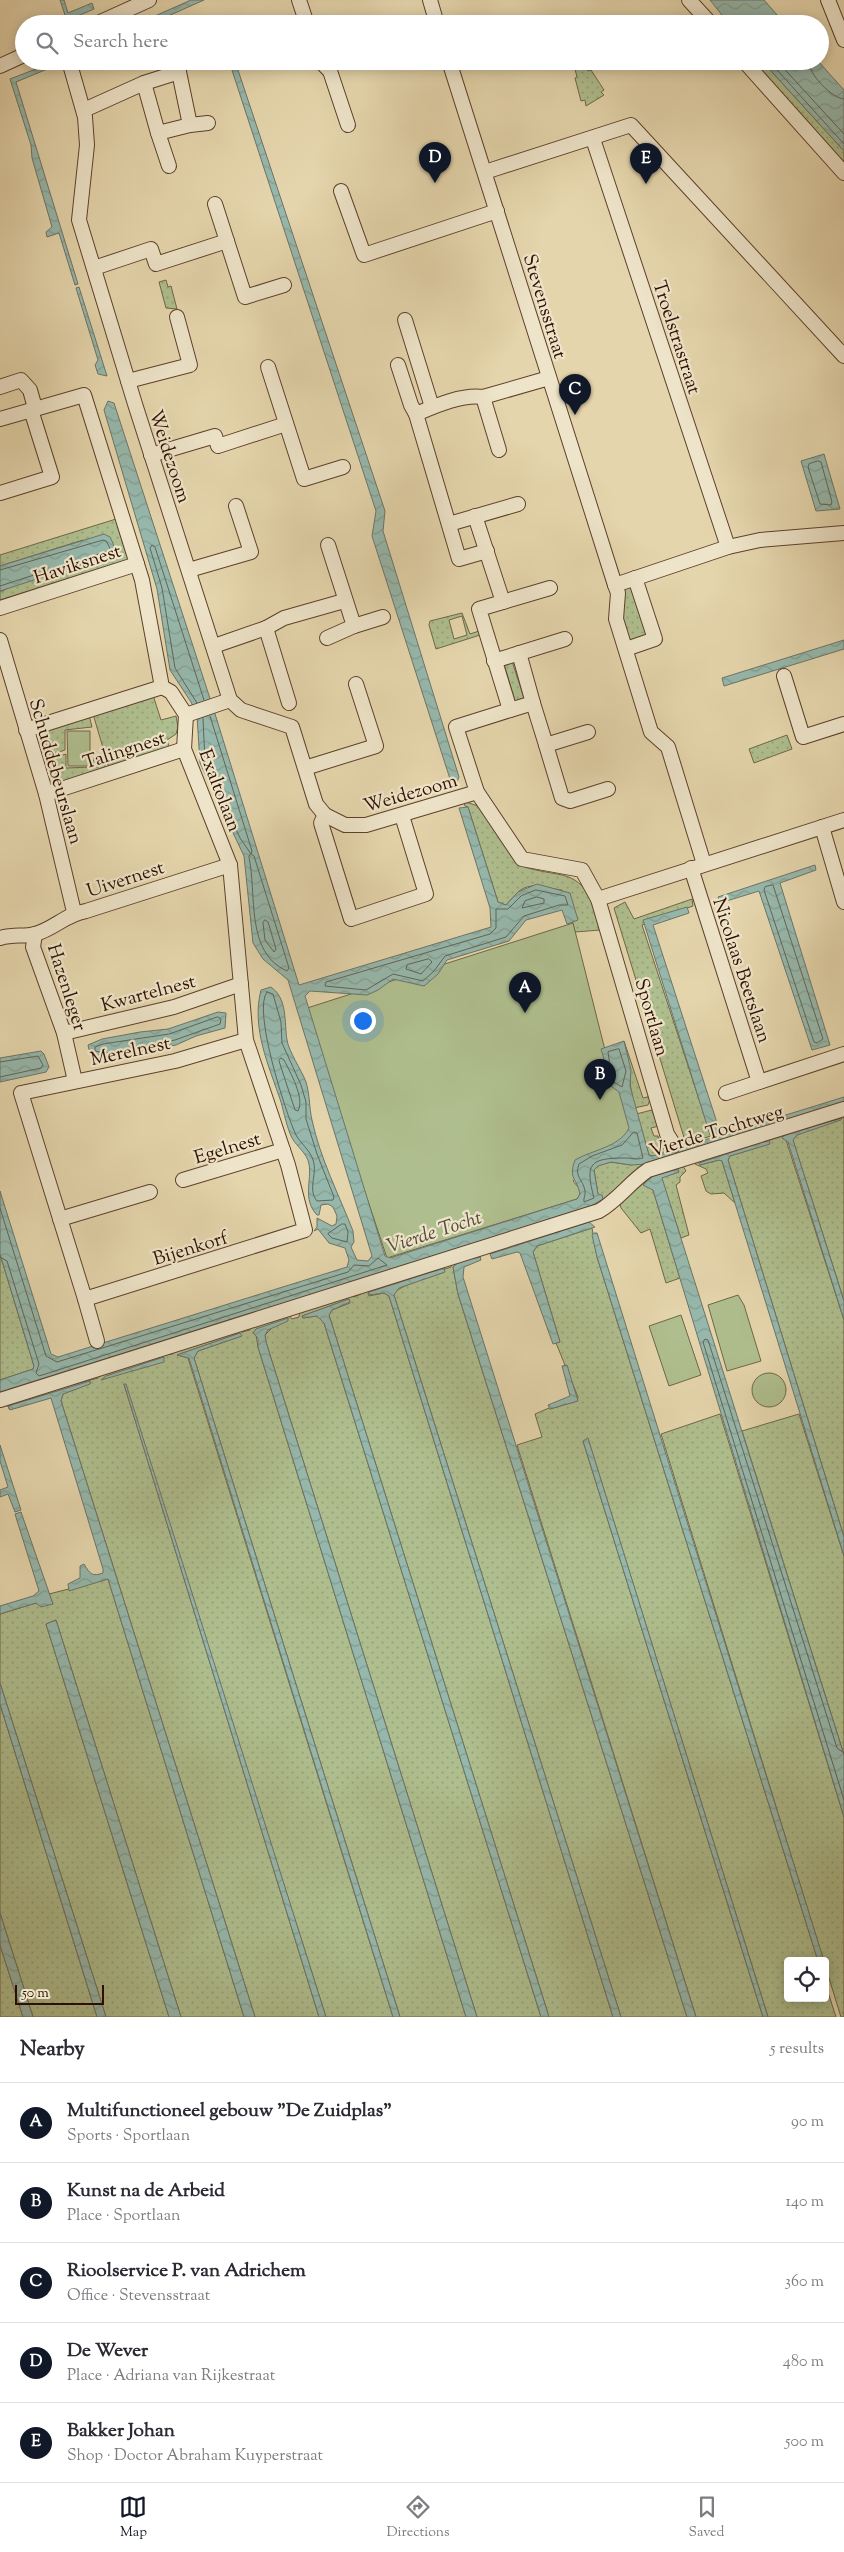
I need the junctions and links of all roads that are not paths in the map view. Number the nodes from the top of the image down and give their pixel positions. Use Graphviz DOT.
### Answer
graph roads {
  1 [pos="149,0"];
  2 [pos="299,0"];
  3 [pos="430,0"];
  4 [pos="689,0"];
  5 [pos="828,0"];
  6 [pos="116,15"];
  7 [pos="303,15"];
  8 [pos="434,15"];
  9 [pos="703,15"];
  10 [pos="841,23"];
  11 [pos="844,40"];
  12 [pos="15,59"];
  13 [pos="0,66"];
  14 [pos="72,70"];
  15 [pos="172,70"];
  16 [pos="179,70"];
  17 [pos="329,70"];
  18 [pos="452,70"];
  19 [pos="752,70"];
  20 [pos="144,83"];
  21 [pos="84,110"];
  22 [pos="208,123"];
  23 [pos="190,125"];
  24 [pos="348,125"];
  25 [pos="158,133"];
  26 [pos="593,139"];
  27 [pos="169,166"];
  28 [pos="485,172"];
  29 [pos="844,173"];
  30 [pos="341,191"];
  31 [pos="215,204"];
  32 [pos="497,211"];
  33 [pos="227,241"];
  34 [pos="94,268"];
  35 [pos="284,285"];
  36 [pos="177,317"];
  37 [pos="405,320"];
  38 [pos="844,356"];
  39 [pos="398,365"];
  40 [pos="268,367"];
  41 [pos="549,378"];
  42 [pos="128,381"];
  43 [pos="0,386"];
  44 [pos="483,397"];
  45 [pos="432,407"];
  46 [pos="33,409"];
  47 [pos="416,414"];
  48 [pos="0,419"];
  49 [pos="286,424"];
  50 [pos="499,450"];
  51 [pos="151,455"];
  52 [pos="343,467"];
  53 [pos="0,493"];
  54 [pos="518,504"];
  55 [pos="236,506"];
  56 [pos="475,516"];
  57 [pos="448,524"];
  58 [pos="844,533"];
  59 [pos="328,544"];
  60 [pos="728,547"];
  61 [pos="487,551"];
  62 [pos="137,564"];
  63 [pos="190,570"];
  64 [pos="635,578"];
  65 [pos="615,585"];
  66 [pos="550,588"];
  67 [pos="344,601"];
  68 [pos="503,602"];
  69 [pos="0,608"];
  70 [pos="384,617"];
  71 [pos="354,626"];
  72 [pos="266,628"];
  73 [pos="327,638"];
  74 [pos="565,639"];
  75 [pos="0,640"];
  76 [pos="214,646"];
  77 [pos="626,649"];
  78 [pos="519,653"];
  79 [pos="494,661"];
  80 [pos="784,676"];
  81 [pos="356,684"];
  82 [pos="162,687"];
  83 [pos="230,700"];
  84 [pos="289,703"];
  85 [pos="534,703"];
  86 [pos="510,710"];
  87 [pos="190,714"];
  88 [pos="844,724"];
  89 [pos="26,730"];
  90 [pos="588,732"];
  91 [pos="546,745"];
  92 [pos="184,749"];
  93 [pos="305,768"];
  94 [pos="608,789"];
  95 [pos="477,792"];
  96 [pos="46,794"];
  97 [pos="325,815"];
  98 [pos="403,820"];
  99 [pos="844,820"];
  100 [pos="822,827"];
  101 [pos="230,864"];
  102 [pos="698,866"];
  103 [pos="598,899"];
  104 [pos="844,902"];
  105 [pos="74,912"];
  106 [pos="35,934"];
  107 [pos="0,938"];
  108 [pos="241,984"];
  109 [pos="64,1033"];
  110 [pos="246,1040"];
  111 [pos="844,1054"];
  112 [pos="75,1081"];
  113 [pos="759,1082"];
  114 [pos="726,1093"];
  115 [pos="844,1109"];
  116 [pos="674,1145"];
  117 [pos="283,1150"];
  118 [pos="183,1180"];
  119 [pos="150,1192"];
  120 [pos="60,1219"];
  121 [pos="305,1230"];
  122 [pos="85,1299"];
  123 [pos="97,1341"];
  124 [pos="0,1400"];
  1 -- 6 [label="street"];
  2 -- 7 [label="street"];
  3 -- 8 [label="street"];
  4 -- 9 [label="street"];
  5 -- 10 [label="street"];
  10 -- 11 [label="street"];
  12 -- 13 [label="street"];
  14 -- 21 [label="street, Weidezoom"];
  15 -- 20 [label="street"];
  16 -- 23 [label="street"];
  17 -- 24 [label="street"];
  18 -- 28 [label="street, Stevensstraat"];
  19 -- 29 [label="street"];
  20 -- 21 [label="street"];
  20 -- 25 [label="street"];
  21 -- 34 [label="street, Weidezoom"];
  22 -- 23 [label="street"];
  23 -- 25 [label="street"];
  25 -- 27 [label="street"];
  26 -- 28 [label="street"];
  26 -- 38 [label="street"];
  26 -- 60 [label="street, Troelstrastraat"];
  28 -- 32 [label="street, Stevensstraat"];
  30 -- 32 [label="street"];
  31 -- 33 [label="street"];
  32 -- 41 [label="street, Stevensstraat"];
  33 -- 34 [label="street"];
  33 -- 35 [label="street"];
  34 -- 42 [label="street, Weidezoom"];
  36 -- 42 [label="street"];
  37 -- 45 [label="street"];
  39 -- 47 [label="street"];
  40 -- 49 [label="street"];
  41 -- 44 [label="street"];
  41 -- 65 [label="street, Stevensstraat"];
  42 -- 51 [label="street, Weidezoom"];
  43 -- 46 [label="street"];
  44 -- 45 [label="street"];
  44 -- 50 [label="street"];
  45 -- 47 [label="street"];
  46 -- 48 [label="street"];
  46 -- 53 [label="street"];
  46 -- 62 [label="street"];
  47 -- 57 [label="street"];
  49 -- 51 [label="street"];
  49 -- 52 [label="street"];
  51 -- 63 [label="street, Weidezoom"];
  54 -- 56 [label="street"];
  55 -- 63 [label="street"];
  56 -- 57 [label="street"];
  56 -- 61 [label="street"];
  57 -- 61 [label="street"];
  58 -- 60 [label="street"];
  59 -- 67 [label="street"];
  60 -- 64 [label="street"];
  61 -- 68 [label="street"];
  62 -- 69 [label="street, Haviksnest"];
  62 -- 82 [label="street"];
  63 -- 76 [label="street, Weidezoom"];
  64 -- 65 [label="street"];
  64 -- 77 [label="street"];
  65 -- 77 [label="street, Stevensstraat"];
  66 -- 68 [label="street"];
  67 -- 71 [label="street"];
  67 -- 72 [label="street"];
  68 -- 79 [label="street"];
  70 -- 71 [label="street"];
  71 -- 73 [label="street"];
  72 -- 76 [label="street"];
  72 -- 84 [label="street"];
  74 -- 78 [label="street"];
  75 -- 89 [label="street, Schuddebeurslaan"];
  76 -- 83 [label="street, Weidezoom"];
  77 -- 102 [label="street, Stevensstraat"];
  78 -- 79 [label="street"];
  78 -- 85 [label="street"];
  79 -- 86 [label="street"];
  80 -- 88 [label="street"];
  81 -- 93 [label="street"];
  82 -- 87 [label="street"];
  82 -- 89 [label="street"];
  83 -- 87 [label="street"];
  83 -- 93 [label="street, Weidezoom"];
  85 -- 86 [label="street"];
  85 -- 91 [label="street"];
  86 -- 95 [label="street"];
  87 -- 92 [label="street, Exaltolaan"];
  89 -- 96 [label="street, Schuddebeurslaan"];
  90 -- 91 [label="street"];
  91 -- 94 [label="street"];
  92 -- 96 [label="street, Talingnest"];
  92 -- 101 [label="street, Exaltolaan"];
  93 -- 97 [label="street, Weidezoom"];
  95 -- 97 [label="street, Weidezoom"];
  95 -- 103 [label="street, Sportlaan"];
  96 -- 105 [label="street, Schuddebeurslaan"];
  97 -- 98 [label="street, Weidezoom"];
  99 -- 100 [label="street"];
  100 -- 102 [label="street"];
  100 -- 104 [label="street"];
  101 -- 105 [label="street, Uivernest"];
  101 -- 108 [label="street, Exaltolaan"];
  102 -- 103 [label="street"];
  102 -- 113 [label="street, Nicolaas Beetslaan"];
  103 -- 116 [label="street, Sportlaan"];
  105 -- 106 [label="street, Uivernest"];
  106 -- 107 [label="street"];
  106 -- 109 [label="street, Hazenleger"];
  108 -- 109 [label="street, Kwartelnest"];
  108 -- 110 [label="street, Exaltolaan"];
  109 -- 112 [label="street, Hazenleger"];
  110 -- 112 [label="street, Merelnest"];
  110 -- 117 [label="street, Exaltolaan"];
  111 -- 113 [label="street"];
  112 -- 120 [label="street, Merelnest"];
  113 -- 114 [label="street"];
  115 -- 124 [label="street, Vierde Tochtweg"];
  117 -- 118 [label="street, Egelnest"];
  117 -- 121 [label="street, Exaltolaan"];
  119 -- 120 [label="street"];
  120 -- 122 [label="street"];
  121 -- 122 [label="street, Bijenkorf"];
  122 -- 123 [label="street"];
}
